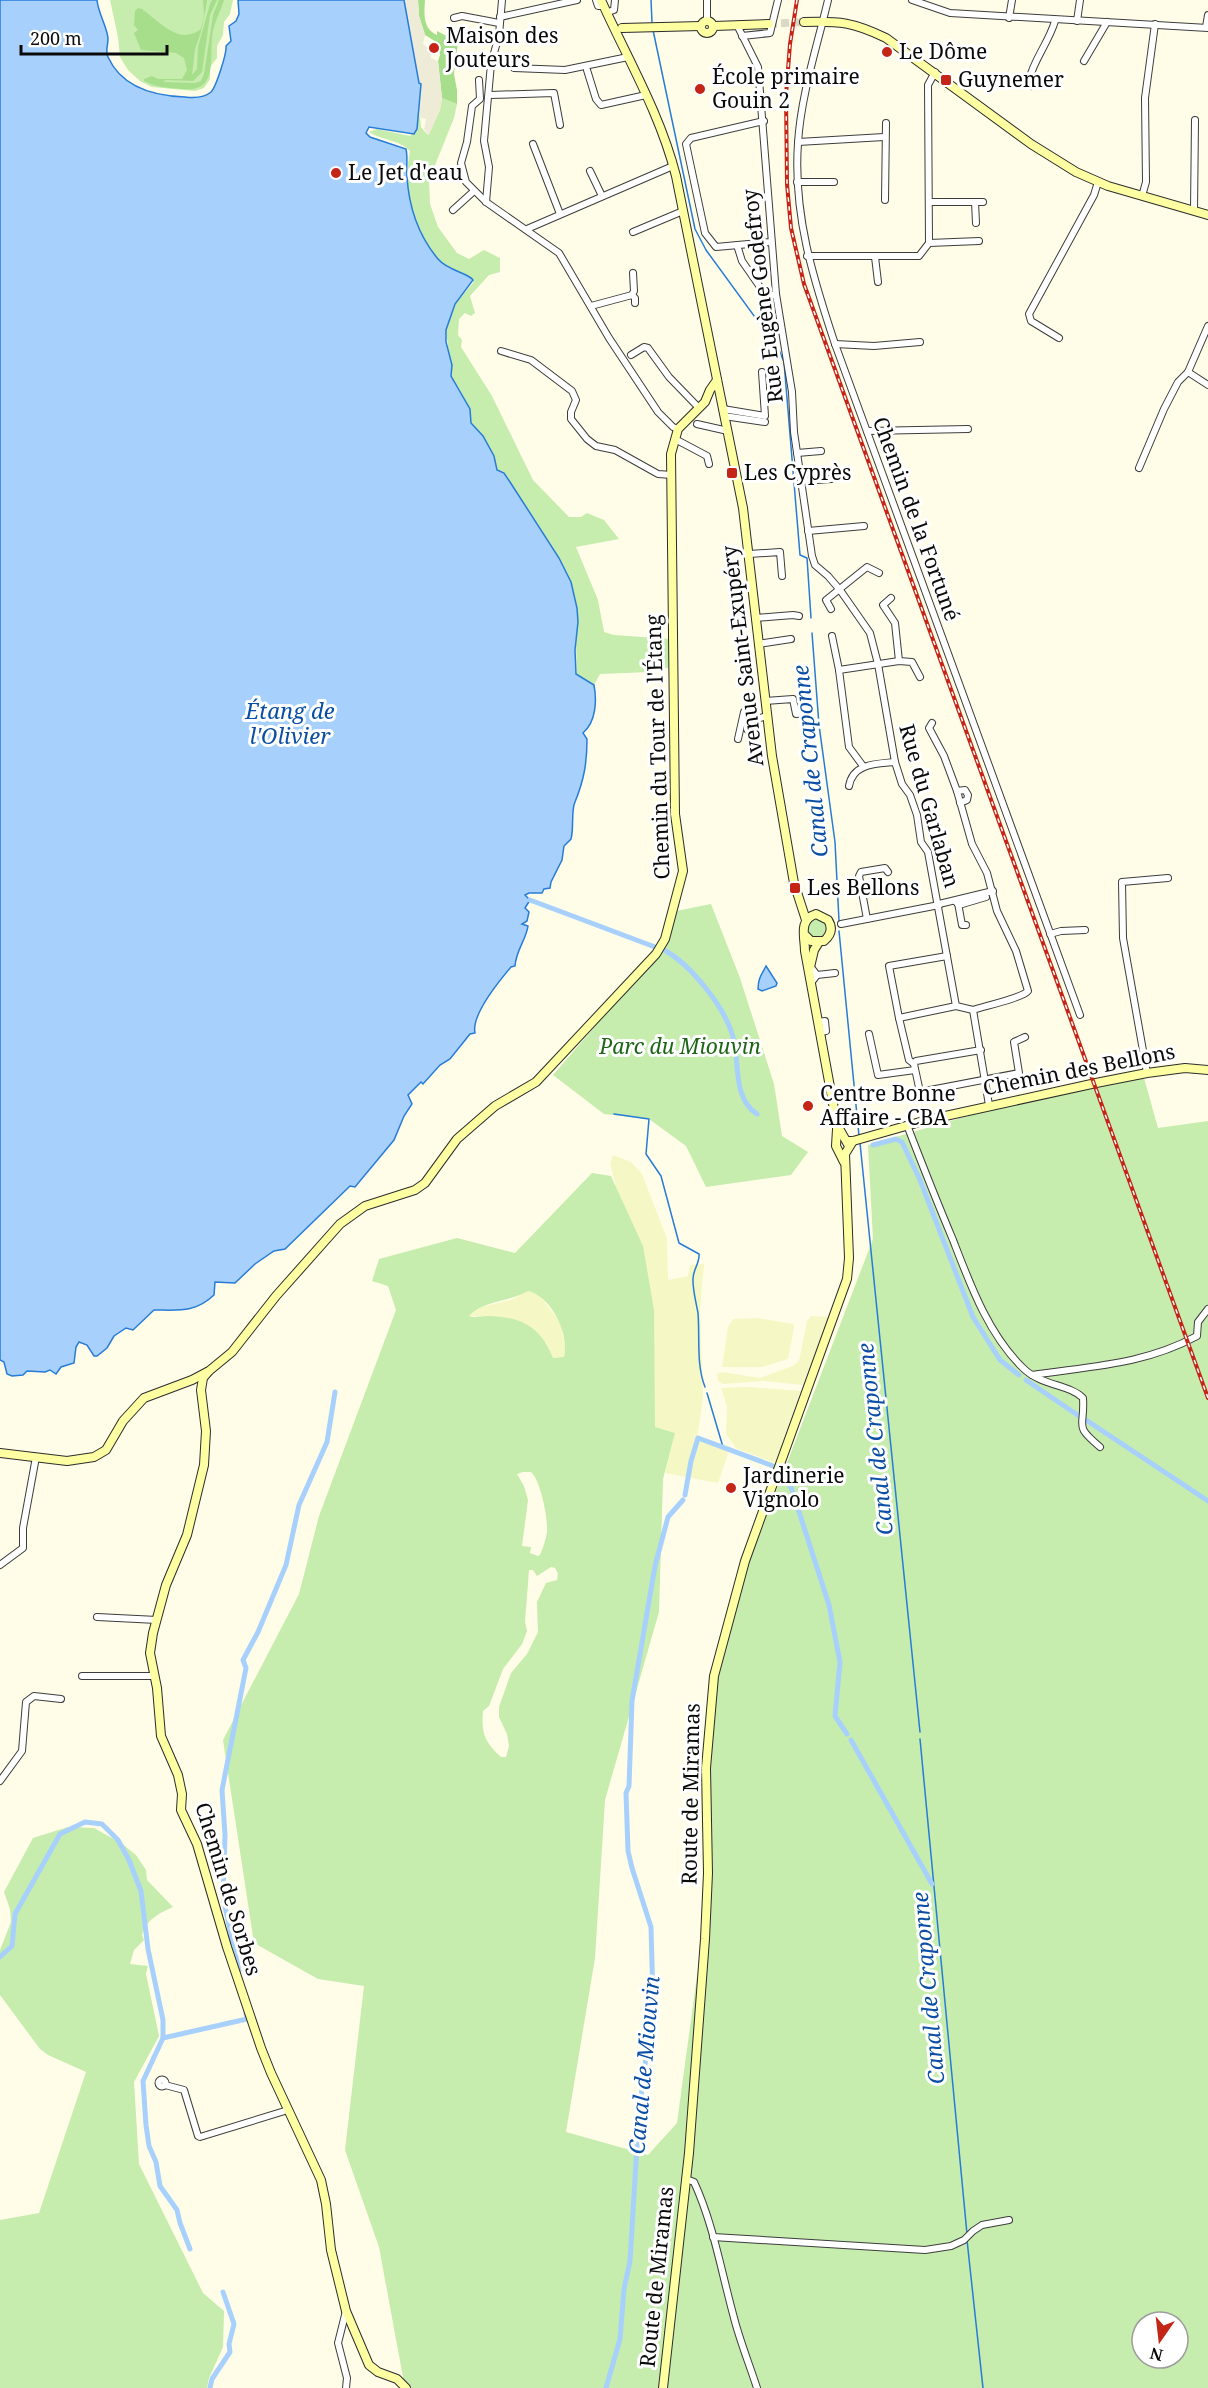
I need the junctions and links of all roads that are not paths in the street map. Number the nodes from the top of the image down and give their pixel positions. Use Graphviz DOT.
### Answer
graph roads {
  1 [pos="502,0"];
  2 [pos="577,0"];
  3 [pos="596,0"];
  4 [pos="615,0"];
  5 [pos="707,0"];
  6 [pos="778,0"];
  7 [pos="828,0"];
  8 [pos="912,0"];
  9 [pos="1012,0"];
  10 [pos="1080,0"];
  11 [pos="606,4"];
  12 [pos="1208,15"];
  13 [pos="454,18"];
  14 [pos="1009,18"];
  15 [pos="500,20"];
  16 [pos="823,21"];
  17 [pos="1055,21"];
  18 [pos="1077,21"];
  19 [pos="804,22"];
  20 [pos="1107,22"];
  21 [pos="707,24"];
  22 [pos="769,24"];
  23 [pos="1155,24"];
  24 [pos="736,25"];
  25 [pos="1207,27"];
  26 [pos="623,34"];
  27 [pos="742,36"];
  28 [pos="628,56"];
  29 [pos="1084,61"];
  30 [pos="514,68"];
  31 [pos="587,70"];
  32 [pos="935,72"];
  33 [pos="479,80"];
  34 [pos="1032,86"];
  35 [pos="490,95"];
  36 [pos="646,95"];
  37 [pos="1195,120"];
  38 [pos="764,121"];
  39 [pos="886,123"];
  40 [pos="560,125"];
  41 [pos="884,137"];
  42 [pos="798,142"];
  43 [pos="533,144"];
  44 [pos="673,166"];
  45 [pos="590,171"];
  46 [pos="797,182"];
  47 [pos="834,182"];
  48 [pos="1098,182"];
  49 [pos="474,191"];
  50 [pos="602,196"];
  51 [pos="1142,196"];
  52 [pos="885,200"];
  53 [pos="486,202"];
  54 [pos="929,202"];
  55 [pos="453,210"];
  56 [pos="683,211"];
  57 [pos="1194,212"];
  58 [pos="560,214"];
  59 [pos="1208,215"];
  60 [pos="976,223"];
  61 [pos="527,229"];
  62 [pos="633,231"];
  63 [pos="979,241"];
  64 [pos="771,242"];
  65 [pos="928,243"];
  66 [pos="737,245"];
  67 [pos="807,256"];
  68 [pos="875,257"];
  69 [pos="633,273"];
  70 [pos="878,282"];
  71 [pos="776,294"];
  72 [pos="632,296"];
  73 [pos="635,303"];
  74 [pos="591,306"];
  75 [pos="1208,326"];
  76 [pos="1059,338"];
  77 [pos="920,342"];
  78 [pos="835,344"];
  79 [pos="501,351"];
  80 [pos="631,355"];
  81 [pos="762,372"];
  82 [pos="1188,372"];
  83 [pos="1208,385"];
  84 [pos="715,398"];
  85 [pos="765,422"];
  86 [pos="697,424"];
  87 [pos="678,429"];
  88 [pos="968,429"];
  89 [pos="728,431"];
  90 [pos="867,431"];
  91 [pos="675,439"];
  92 [pos="821,452"];
  93 [pos="797,453"];
  94 [pos="709,464"];
  95 [pos="1139,468"];
  96 [pos="672,475"];
  97 [pos="831,480"];
  98 [pos="801,481"];
  99 [pos="864,526"];
  100 [pos="808,531"];
  101 [pos="749,554"];
  102 [pos="812,556"];
  103 [pos="879,573"];
  104 [pos="782,576"];
  105 [pos="840,590"];
  106 [pos="891,598"];
  107 [pos="831,609"];
  108 [pos="799,616"];
  109 [pos="756,618"];
  110 [pos="832,636"];
  111 [pos="791,639"];
  112 [pos="758,644"];
  113 [pos="898,661"];
  114 [pos="878,663"];
  115 [pos="839,670"];
  116 [pos="920,677"];
  117 [pos="765,701"];
  118 [pos="808,713"];
  119 [pos="767,716"];
  120 [pos="932,723"];
  121 [pos="738,739"];
  122 [pos="895,762"];
  123 [pos="863,766"];
  124 [pos="849,786"];
  125 [pos="957,791"];
  126 [pos="960,803"];
  127 [pos="888,872"];
  128 [pos="1168,878"];
  129 [pos="993,893"];
  130 [pos="801,902"];
  131 [pos="957,903"];
  132 [pos="939,905"];
  133 [pos="816,914"];
  134 [pos="867,919"];
  135 [pos="806,920"];
  136 [pos="828,920"];
  137 [pos="841,924"];
  138 [pos="966,925"];
  139 [pos="1085,930"];
  140 [pos="831,933"];
  141 [pos="1050,934"];
  142 [pos="805,935"];
  143 [pos="819,942"];
  144 [pos="947,956"];
  145 [pos="812,970"];
  146 [pos="835,973"];
  147 [pos="956,1006"];
  148 [pos="973,1010"];
  149 [pos="1080,1015"];
  150 [pos="899,1018"];
  151 [pos="869,1034"];
  152 [pos="1025,1037"];
  153 [pos="981,1050"];
  154 [pos="914,1067"];
  155 [pos="1208,1070"];
  156 [pos="1147,1073"];
  157 [pos="986,1080"];
  158 [pos="989,1105"];
  159 [pos="907,1125"];
  160 [pos="845,1144"];
  161 [pos="1208,1309"];
  162 [pos="209,1371"];
  163 [pos="1032,1375"];
  164 [pos="1100,1447"];
  165 [pos="0,1453"];
  166 [pos="36,1458"];
  167 [pos="0,1564"];
  168 [pos="97,1617"];
  169 [pos="156,1620"];
  170 [pos="82,1676"];
  171 [pos="154,1676"];
  172 [pos="61,1699"];
  173 [pos="0,1781"];
  174 [pos="165,2085"];
  175 [pos="288,2110"];
  176 [pos="686,2179"];
  177 [pos="1009,2220"];
  178 [pos="713,2237"];
  179 [pos="346,2311"];
  180 [pos="346,2388"];
  181 [pos="406,2388"];
  182 [pos="663,2388"];
  183 [pos="757,2388"];
  1 -- 15 [label="street"];
  2 -- 15 [label="street"];
  3 -- 11 [label="street"];
  4 -- 11 [label="street"];
  5 -- 21 [label="street"];
  6 -- 27 [label="street"];
  7 -- 16 [label="street, Chemin de la Fortuné"];
  8 -- 14 [label="street"];
  9 -- 14 [label="street"];
  10 -- 18 [label="street"];
  11 -- 26 [label="main road"];
  12 -- 25 [label="street"];
  13 -- 15 [label="street"];
  14 -- 17 [label="street"];
  15 -- 35 [label="street"];
  16 -- 19 [label="main road"];
  16 -- 32 [label="main road"];
  16 -- 42 [label="street, Chemin de la Fortuné"];
  17 -- 18 [label="street"];
  17 -- 34 [label="street"];
  18 -- 20 [label="street"];
  20 -- 23 [label="street"];
  20 -- 29 [label="street"];
  21 -- 24 [label="main road"];
  21 -- 26 [label="main road"];
  22 -- 24 [label="main road"];
  23 -- 25 [label="street"];
  23 -- 51 [label="street"];
  24 -- 27 [label="street, Rue Eugène Godefroy"];
  26 -- 28 [label="main road"];
  27 -- 38 [label="street, Rue Eugène Godefroy"];
  28 -- 30 [label="street"];
  28 -- 36 [label="main road, Avenue Saint-Exupéry"];
  31 -- 36 [label="street"];
  32 -- 48 [label="main road"];
  32 -- 54 [label="street"];
  33 -- 49 [label="street"];
  35 -- 40 [label="street"];
  35 -- 53 [label="street"];
  36 -- 44 [label="main road, Avenue Saint-Exupéry"];
  37 -- 57 [label="street"];
  38 -- 64 [label="street, Rue Eugène Godefroy"];
  38 -- 66 [label="street"];
  39 -- 41 [label="street"];
  41 -- 42 [label="street"];
  41 -- 52 [label="street"];
  42 -- 46 [label="street, Chemin de la Fortuné"];
  43 -- 58 [label="street"];
  44 -- 50 [label="street"];
  44 -- 56 [label="main road, Avenue Saint-Exupéry"];
  45 -- 50 [label="street"];
  46 -- 47 [label="street"];
  46 -- 67 [label="street, Chemin de la Fortuné"];
  48 -- 51 [label="main road"];
  48 -- 76 [label="street"];
  49 -- 53 [label="street"];
  49 -- 55 [label="street"];
  50 -- 58 [label="street"];
  51 -- 57 [label="main road"];
  53 -- 61 [label="street"];
  54 -- 60 [label="street"];
  54 -- 65 [label="street"];
  56 -- 62 [label="street"];
  56 -- 84 [label="main road, Avenue Saint-Exupéry"];
  57 -- 59 [label="main road"];
  58 -- 61 [label="street"];
  61 -- 74 [label="street"];
  63 -- 65 [label="street"];
  64 -- 66 [label="street"];
  64 -- 71 [label="street, Rue Eugène Godefroy"];
  65 -- 68 [label="street"];
  66 -- 71 [label="street"];
  67 -- 68 [label="street"];
  67 -- 78 [label="street, Chemin de la Fortuné"];
  68 -- 70 [label="street"];
  69 -- 72 [label="street"];
  71 -- 93 [label="street, Rue Eugène Godefroy"];
  72 -- 73 [label="street"];
  72 -- 74 [label="street"];
  74 -- 87 [label="street"];
  75 -- 82 [label="street"];
  77 -- 78 [label="street"];
  78 -- 90 [label="street, Chemin de la Fortuné"];
  79 -- 96 [label="street"];
  80 -- 84 [label="street"];
  81 -- 84 [label="street"];
  82 -- 83 [label="street"];
  82 -- 95 [label="street"];
  84 -- 85 [label="street"];
  84 -- 87 [label="main road, Chemin du Tour de l'Étang"];
  84 -- 89 [label="main road, Avenue Saint-Exupéry"];
  86 -- 89 [label="street"];
  87 -- 91 [label="main road, Chemin du Tour de l'Étang"];
  88 -- 90 [label="street"];
  89 -- 101 [label="main road, Avenue Saint-Exupéry"];
  90 -- 141 [label="street, Chemin de la Fortuné"];
  91 -- 94 [label="street"];
  91 -- 96 [label="main road, Chemin du Tour de l'Étang"];
  92 -- 93 [label="street"];
  93 -- 98 [label="street, Rue Eugène Godefroy"];
  96 -- 162 [label="main road, Chemin du Tour de l'Étang"];
  97 -- 98 [label="street"];
  98 -- 100 [label="street, Rue Eugène Godefroy"];
  99 -- 100 [label="street"];
  100 -- 102 [label="street, Rue Eugène Godefroy"];
  101 -- 104 [label="street"];
  101 -- 109 [label="main road, Avenue Saint-Exupéry"];
  102 -- 105 [label="street, Rue du Garlaban"];
  103 -- 105 [label="street"];
  105 -- 107 [label="street"];
  105 -- 114 [label="street, Rue du Garlaban"];
  106 -- 113 [label="street"];
  108 -- 109 [label="street"];
  109 -- 112 [label="main road, Avenue Saint-Exupéry"];
  110 -- 115 [label="street"];
  111 -- 112 [label="street"];
  112 -- 117 [label="main road, Avenue Saint-Exupéry"];
  113 -- 114 [label="street"];
  113 -- 116 [label="street"];
  114 -- 115 [label="street"];
  114 -- 122 [label="street, Rue du Garlaban"];
  115 -- 123 [label="street"];
  117 -- 118 [label="street"];
  117 -- 119 [label="main road, Avenue Saint-Exupéry"];
  119 -- 121 [label="street"];
  119 -- 130 [label="main road, Avenue Saint-Exupéry"];
  120 -- 125 [label="street"];
  122 -- 123 [label="street"];
  122 -- 132 [label="street, Rue du Garlaban"];
  123 -- 124 [label="street"];
  125 -- 126 [label="street"];
  125 -- 126 [label="street"];
  126 -- 129 [label="street"];
  127 -- 134 [label="street"];
  128 -- 156 [label="street"];
  129 -- 131 [label="street"];
  129 -- 148 [label="street"];
  130 -- 133 [label="main road"];
  130 -- 135 [label="main road, Avenue Saint-Exupéry"];
  131 -- 132 [label="street"];
  131 -- 138 [label="street"];
  132 -- 134 [label="street"];
  132 -- 144 [label="street, Rue du Garlaban"];
  133 -- 135 [label="main road"];
  133 -- 136 [label="main road"];
  134 -- 137 [label="street"];
  135 -- 142 [label="main road"];
  136 -- 137 [label="street"];
  136 -- 140 [label="main road"];
  137 -- 140 [label="street"];
  139 -- 141 [label="street"];
  140 -- 143 [label="main road"];
  141 -- 149 [label="street, Chemin de la Fortuné"];
  142 -- 143 [label="main road"];
  142 -- 145 [label="main road"];
  143 -- 145 [label="main road"];
  144 -- 147 [label="street, Rue du Garlaban"];
  144 -- 150 [label="street"];
  145 -- 146 [label="street"];
  145 -- 160 [label="main road"];
  147 -- 148 [label="street"];
  147 -- 150 [label="street"];
  148 -- 153 [label="street"];
  150 -- 154 [label="street"];
  151 -- 154 [label="street"];
  152 -- 157 [label="street"];
  153 -- 154 [label="street"];
  153 -- 157 [label="street"];
  154 -- 157 [label="street"];
  155 -- 156 [label="main road, Chemin des Bellons"];
  156 -- 158 [label="main road, Chemin des Bellons"];
  157 -- 158 [label="street"];
  158 -- 159 [label="main road, Chemin des Bellons"];
  159 -- 160 [label="main road, Chemin des Bellons"];
  159 -- 163 [label="street"];
  160 -- 176 [label="main road, Route de Miramas"];
  161 -- 163 [label="street"];
  162 -- 166 [label="main road, Chemin du Tour de l'Étang"];
  162 -- 169 [label="main road, Chemin de Sorbes"];
  163 -- 164 [label="street"];
  165 -- 166 [label="main road, Chemin du Tour de l'Étang"];
  166 -- 167 [label="street"];
  168 -- 169 [label="street"];
  169 -- 171 [label="main road, Chemin de Sorbes"];
  170 -- 171 [label="street"];
  171 -- 175 [label="main road, Chemin de Sorbes"];
  172 -- 173 [label="street"];
  174 -- 175 [label="street"];
  175 -- 179 [label="main road, Chemin de Sorbes"];
  176 -- 178 [label="street"];
  176 -- 182 [label="main road, Route de Miramas"];
  177 -- 178 [label="street"];
  178 -- 183 [label="street"];
  179 -- 180 [label="street"];
  179 -- 181 [label="main road, Chemin de Sorbes"];
}
